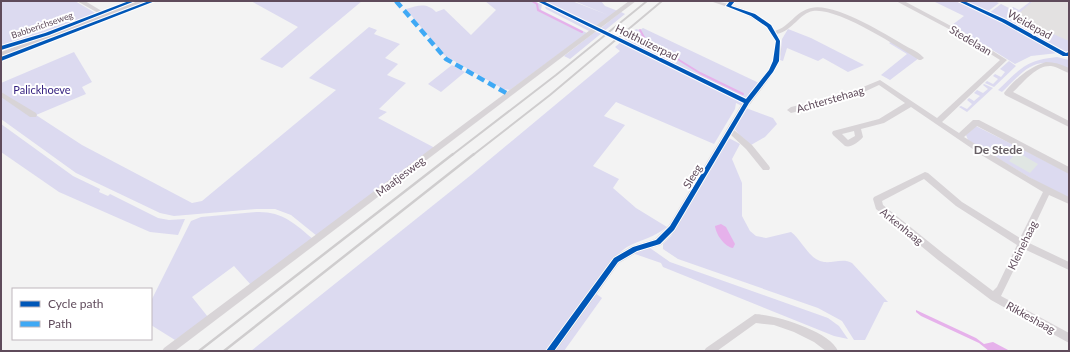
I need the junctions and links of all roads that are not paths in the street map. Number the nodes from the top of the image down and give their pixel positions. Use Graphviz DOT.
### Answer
graph roads {
  1 [pos="80,1"];
  2 [pos="145,1"];
  3 [pos="633,1"];
  4 [pos="713,1"];
  5 [pos="899,1"];
  6 [pos="106,16"];
  7 [pos="774,33"];
  8 [pos="1,55"];
  9 [pos="921,58"];
  10 [pos="1069,71"];
  11 [pos="1,94"];
  12 [pos="910,104"];
  13 [pos="791,110"];
  14 [pos="33,115"];
  15 [pos="937,122"];
  16 [pos="1069,124"];
  17 [pos="857,127"];
  18 [pos="731,131"];
  19 [pos="959,137"];
  20 [pos="766,168"];
  21 [pos="1069,171"];
  22 [pos="1047,191"];
  23 [pos="1069,201"];
  24 [pos="1022,244"];
  25 [pos="1069,266"];
  26 [pos="994,297"];
  27 [pos="1069,338"];
  28 [pos="167,351"];
  29 [pos="550,351"];
  30 [pos="709,351"];
  31 [pos="833,351"];
  1 -- 6 [label="street"];
  2 -- 6 [label="main road, Babberichseweg"];
  3 -- 28 [label="street, Maatjesweg"];
  4 -- 7 [label="street"];
  5 -- 15 [label="street, Stedelaan"];
  6 -- 8 [label="main road, Babberichseweg"];
  7 -- 9 [label="street"];
  7 -- 18 [label="street, Sleeg"];
  10 -- 16 [label="street"];
  11 -- 14 [label="street"];
  12 -- 13 [label="street, Achterstehaag"];
  12 -- 15 [label="street, Achterstehaag"];
  12 -- 17 [label="street"];
  15 -- 19 [label="street, Achterstehaag"];
  18 -- 20 [label="street"];
  18 -- 29 [label="street, Sleeg"];
  19 -- 21 [label="street"];
  19 -- 22 [label="street"];
  22 -- 23 [label="street"];
  22 -- 24 [label="street, Kleinehaag"];
  24 -- 25 [label="street"];
  24 -- 26 [label="street, Kleinehaag"];
  24 -- 26 [label="street, Arkenhaag"];
  26 -- 27 [label="street, Rikkeshaag"];
  30 -- 31 [label="street"];
}
